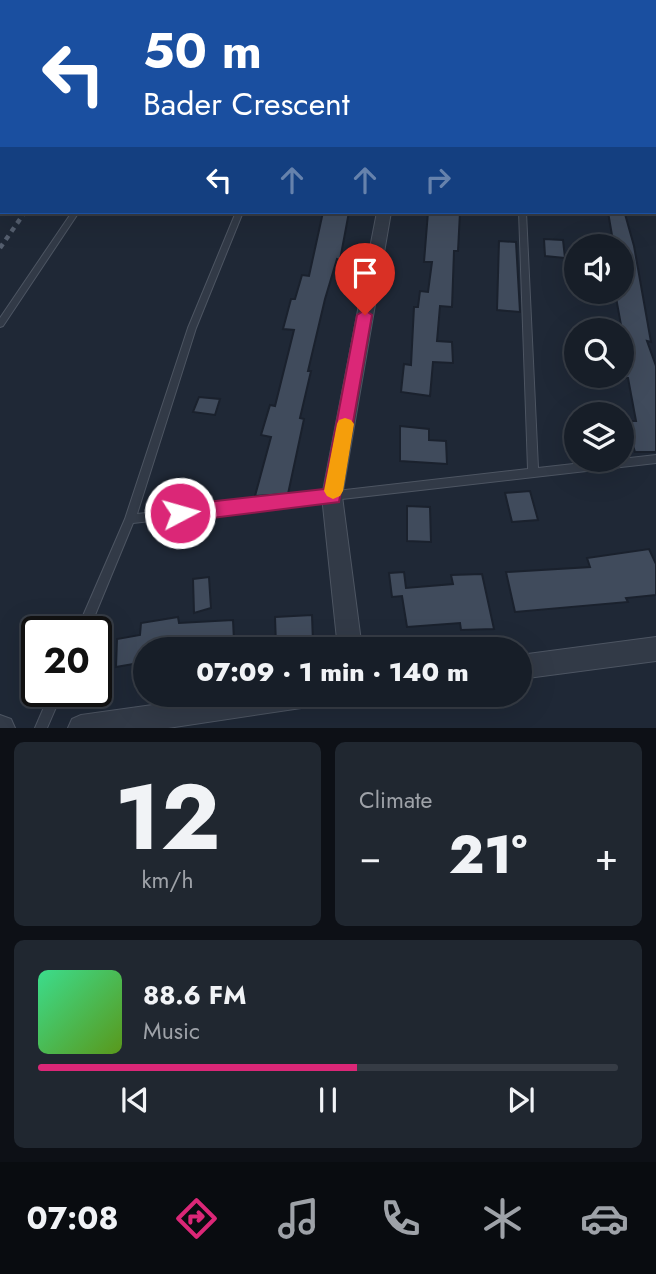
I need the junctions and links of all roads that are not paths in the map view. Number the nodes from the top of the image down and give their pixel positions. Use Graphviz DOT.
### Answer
graph roads {
  1 [pos="74,214"];
  2 [pos="238,214"];
  3 [pos="384,214"];
  4 [pos="522,214"];
  5 [pos="0,324"];
  6 [pos="656,459"];
  7 [pos="533,471"];
  8 [pos="332,496"];
  9 [pos="130,519"];
  10 [pos="89,616"];
  11 [pos="349,637"];
  12 [pos="656,649"];
  13 [pos="532,665"];
  14 [pos="50,707"];
  15 [pos="225,707"];
  16 [pos="41,728"];
  17 [pos="81,728"];
  1 -- 5 [label="lane"];
  2 -- 9 [label="lane"];
  3 -- 8 [label="street"];
  4 -- 7 [label="lane"];
  6 -- 7 [label="lane"];
  7 -- 8 [label="lane"];
  8 -- 9 [label="lane"];
  8 -- 11 [label="street"];
  9 -- 10 [label="lane"];
  12 -- 13 [label="street"];
  14 -- 16 [label="lane"];
  15 -- 17 [label="street"];
}
